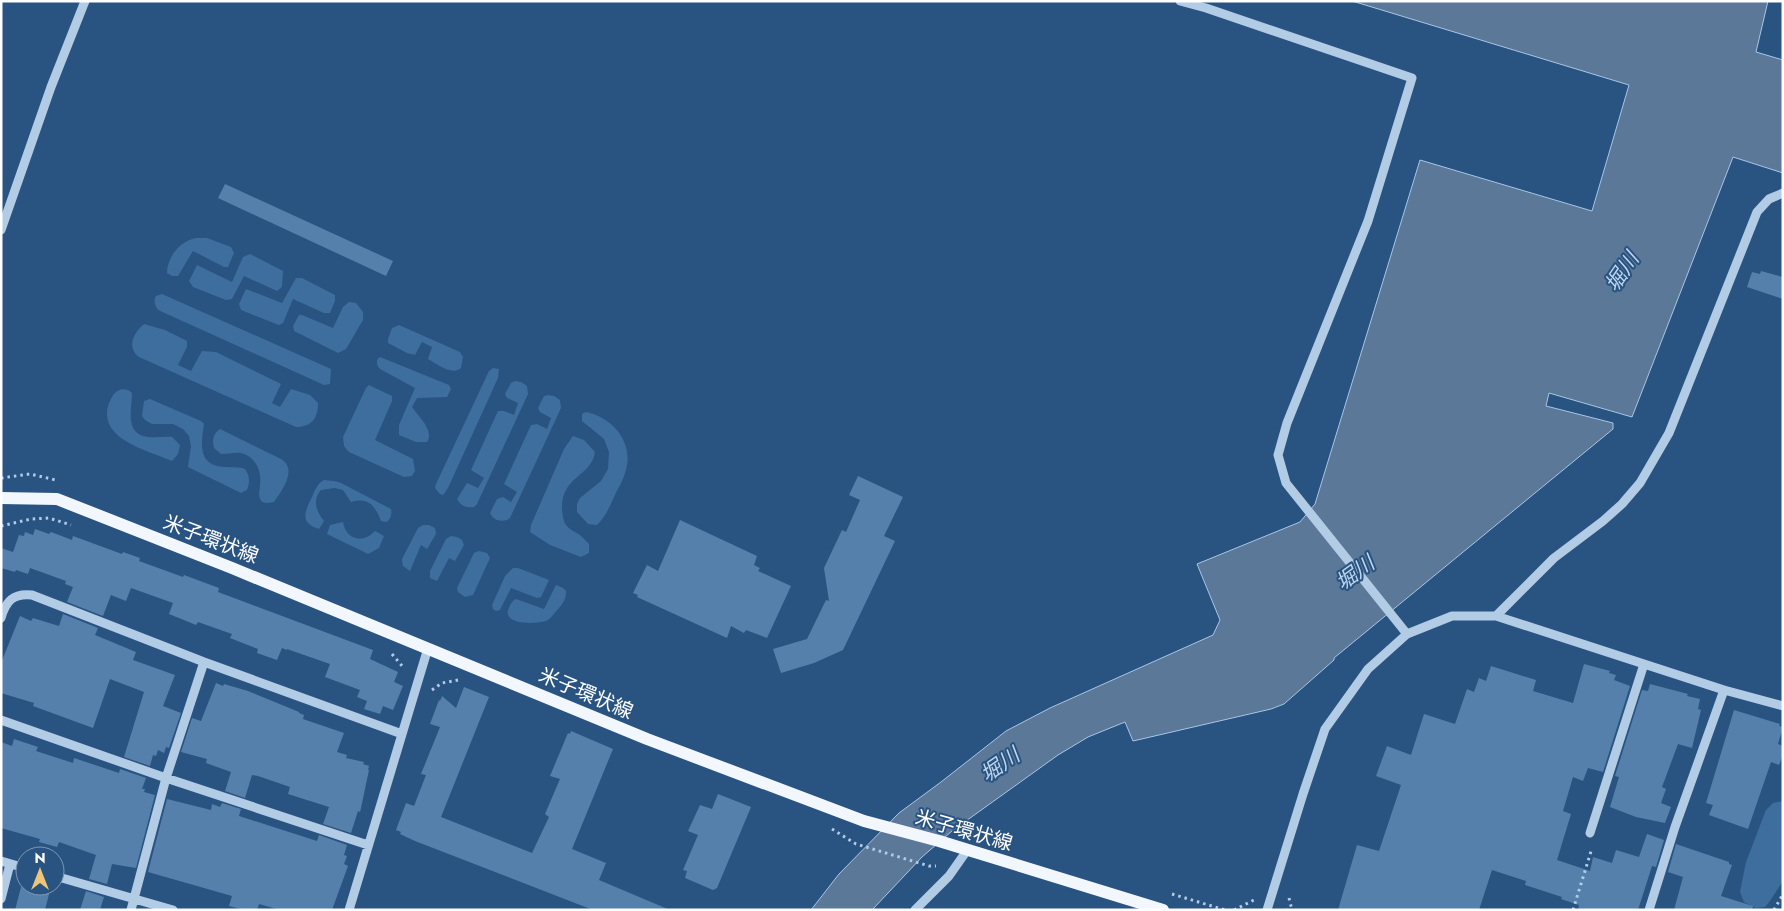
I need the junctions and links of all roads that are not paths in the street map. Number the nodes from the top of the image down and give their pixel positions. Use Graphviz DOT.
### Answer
graph roads {
  1 [pos="85,1"];
  2 [pos="1180,1"];
  3 [pos="1783,193"];
  4 [pos="1,230"];
  5 [pos="1,498"];
  6 [pos="1496,616"];
  7 [pos="1,618"];
  8 [pos="1408,634"];
  9 [pos="428,648"];
  10 [pos="204,662"];
  11 [pos="1644,664"];
  12 [pos="1724,690"];
  13 [pos="1783,706"];
  14 [pos="1,720"];
  15 [pos="402,734"];
  16 [pos="166,778"];
  17 [pos="1590,833"];
  18 [pos="368,845"];
  19 [pos="968,849"];
  20 [pos="6,862"];
  21 [pos="65,879"];
  22 [pos="133,898"];
  23 [pos="1,899"];
  24 [pos="130,910"];
  25 [pos="173,910"];
  26 [pos="349,910"];
  27 [pos="915,910"];
  28 [pos="1163,910"];
  29 [pos="1267,910"];
  30 [pos="1648,910"];
  1 -- 4 [label="street"];
  2 -- 8 [label="street"];
  3 -- 6 [label="street"];
  5 -- 9 [label="main road, 米子環状線"];
  6 -- 8 [label="street"];
  6 -- 11 [label="street"];
  7 -- 10 [label="street"];
  8 -- 29 [label="street"];
  9 -- 15 [label="street"];
  9 -- 19 [label="main road, 米子環状線"];
  10 -- 15 [label="street"];
  10 -- 16 [label="street"];
  11 -- 12 [label="street"];
  11 -- 17 [label="street"];
  12 -- 13 [label="street"];
  12 -- 30 [label="street"];
  14 -- 16 [label="street"];
  15 -- 18 [label="street"];
  16 -- 18 [label="street"];
  16 -- 22 [label="street"];
  18 -- 26 [label="street"];
  19 -- 27 [label="street"];
  19 -- 28 [label="main road, 米子環状線"];
  20 -- 23 [label="street"];
  21 -- 22 [label="street"];
  22 -- 24 [label="street"];
  22 -- 25 [label="street"];
}
